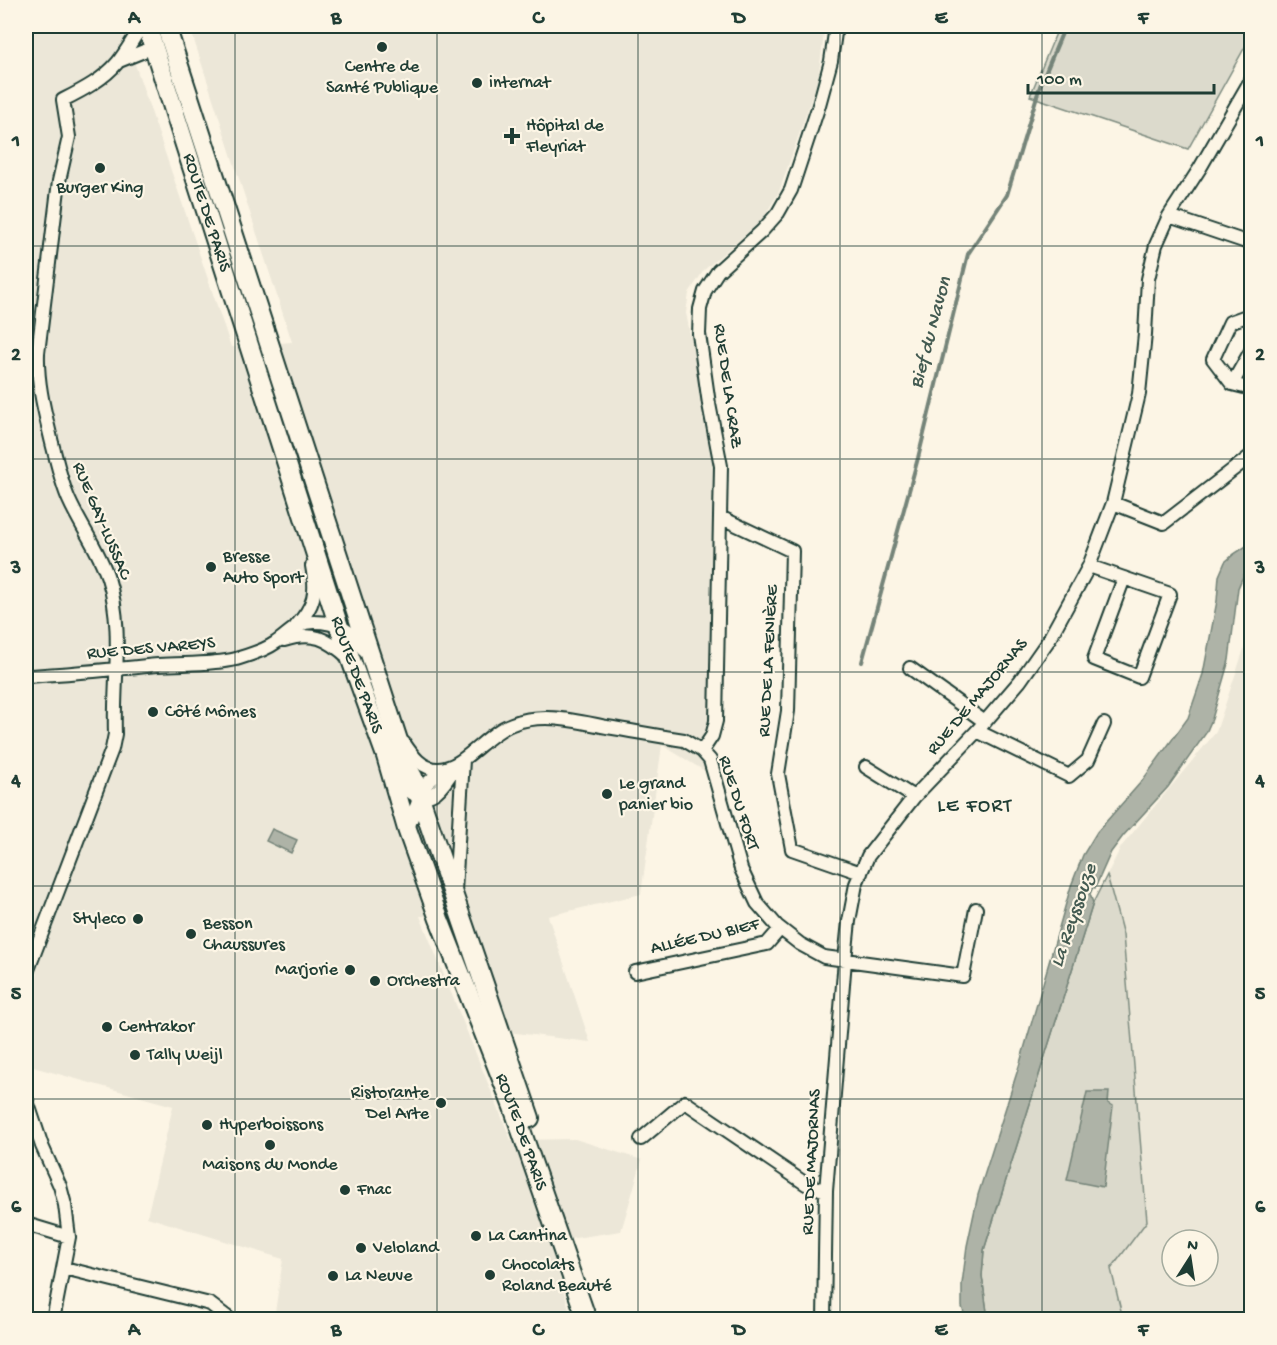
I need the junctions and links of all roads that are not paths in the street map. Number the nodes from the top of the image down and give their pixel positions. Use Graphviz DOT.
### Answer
graph roads {
  1 [pos="145,26"];
  2 [pos="166,26"];
  3 [pos="836,26"];
  4 [pos="154,47"];
  5 [pos="119,61"];
  6 [pos="1251,78"];
  7 [pos="1169,216"];
  8 [pos="1251,244"];
  9 [pos="1251,314"];
  10 [pos="1251,349"];
  11 [pos="1232,384"];
  12 [pos="1251,389"];
  13 [pos="1251,455"];
  14 [pos="1113,503"];
  15 [pos="303,514"];
  16 [pos="720,517"];
  17 [pos="1089,566"];
  18 [pos="1124,578"];
  19 [pos="353,602"];
  20 [pos="295,626"];
  21 [pos="339,627"];
  22 [pos="312,635"];
  23 [pos="277,642"];
  24 [pos="352,662"];
  25 [pos="374,665"];
  26 [pos="910,668"];
  27 [pos="116,670"];
  28 [pos="26,676"];
  29 [pos="1104,724"];
  30 [pos="981,726"];
  31 [pos="394,729"];
  32 [pos="702,751"];
  33 [pos="386,756"];
  34 [pos="460,762"];
  35 [pos="866,767"];
  36 [pos="443,769"];
  37 [pos="419,796"];
  38 [pos="914,797"];
  39 [pos="407,829"];
  40 [pos="861,873"];
  41 [pos="455,900"];
  42 [pos="976,909"];
  43 [pos="780,929"];
  44 [pos="845,960"];
  45 [pos="26,969"];
  46 [pos="634,972"];
  47 [pos="26,1098"];
  48 [pos="641,1138"];
  49 [pos="826,1191"];
  50 [pos="26,1224"];
  51 [pos="69,1237"];
  52 [pos="64,1268"];
  53 [pos="52,1320"];
  54 [pos="231,1320"];
  55 [pos="587,1320"];
  56 [pos="596,1320"];
  57 [pos="824,1320"];
  1 -- 4 [label="main road, ROUTE DE PARIS"];
  1 -- 5 [label="street, RUE GAY-LUSSAC"];
  2 -- 19 [label="main road, ROUTE DE PARIS"];
  3 -- 16 [label="street, RUE DE LA CRAZ"];
  4 -- 5 [label="street, RUE GAY-LUSSAC"];
  4 -- 15 [label="main road, ROUTE DE PARIS"];
  5 -- 27 [label="street, RUE GAY-LUSSAC"];
  6 -- 7 [label="street, RUE DE MAJORNAS"];
  7 -- 8 [label="street"];
  7 -- 14 [label="street, RUE DE MAJORNAS"];
  9 -- 11 [label="street"];
  10 -- 11 [label="street"];
  11 -- 12 [label="street"];
  13 -- 14 [label="street"];
  14 -- 17 [label="street, RUE DE MAJORNAS"];
  15 -- 20 [label="street, RUE DES VAREYS"];
  15 -- 21 [label="main road, ROUTE DE PARIS"];
  16 -- 32 [label="street, RUE DE LA CRAZ"];
  16 -- 40 [label="street, RUE DE LA FENIÈRE"];
  17 -- 18 [label="street"];
  17 -- 30 [label="street, RUE DE MAJORNAS"];
  18 -- 18 [label="street"];
  19 -- 21 [label="street"];
  19 -- 25 [label="main road, ROUTE DE PARIS"];
  20 -- 21 [label="street"];
  20 -- 23 [label="street, RUE DES VAREYS"];
  21 -- 22 [label="street, RUE DES VAREYS"];
  21 -- 24 [label="main road, ROUTE DE PARIS"];
  21 -- 25 [label="street"];
  22 -- 23 [label="street, RUE DES VAREYS"];
  22 -- 24 [label="street"];
  23 -- 27 [label="street, RUE DES VAREYS"];
  24 -- 33 [label="main road, ROUTE DE PARIS"];
  25 -- 31 [label="main road, ROUTE DE PARIS"];
  26 -- 30 [label="street"];
  27 -- 28 [label="street, RUE DES VAREYS"];
  27 -- 45 [label="street"];
  29 -- 30 [label="street"];
  30 -- 38 [label="street, RUE DE MAJORNAS"];
  31 -- 36 [label="street"];
  31 -- 37 [label="main road, ROUTE DE PARIS"];
  32 -- 34 [label="street, RUE DU FORT"];
  32 -- 43 [label="street, RUE DU FORT"];
  33 -- 37 [label="street"];
  33 -- 39 [label="main road, ROUTE DE PARIS"];
  34 -- 36 [label="street, RUE DU FORT"];
  34 -- 37 [label="street, RUE DU FORT"];
  34 -- 41 [label="street"];
  35 -- 38 [label="street"];
  36 -- 37 [label="street, RUE DU FORT"];
  37 -- 39 [label="street, RUE DU FORT"];
  37 -- 41 [label="main road, ROUTE DE PARIS"];
  38 -- 40 [label="street, RUE DE MAJORNAS"];
  39 -- 55 [label="main road, ROUTE DE PARIS"];
  40 -- 44 [label="street, RUE DE MAJORNAS"];
  41 -- 56 [label="main road, ROUTE DE PARIS"];
  42 -- 44 [label="street, RUE DU FORT"];
  43 -- 44 [label="street, RUE DU FORT"];
  43 -- 46 [label="street, ALLÉE DU BIEF"];
  44 -- 49 [label="street, RUE DE MAJORNAS"];
  47 -- 51 [label="street"];
  48 -- 49 [label="street"];
  49 -- 57 [label="street, RUE DE MAJORNAS"];
  50 -- 51 [label="street"];
  51 -- 52 [label="street"];
  52 -- 53 [label="street"];
  52 -- 54 [label="street"];
}
